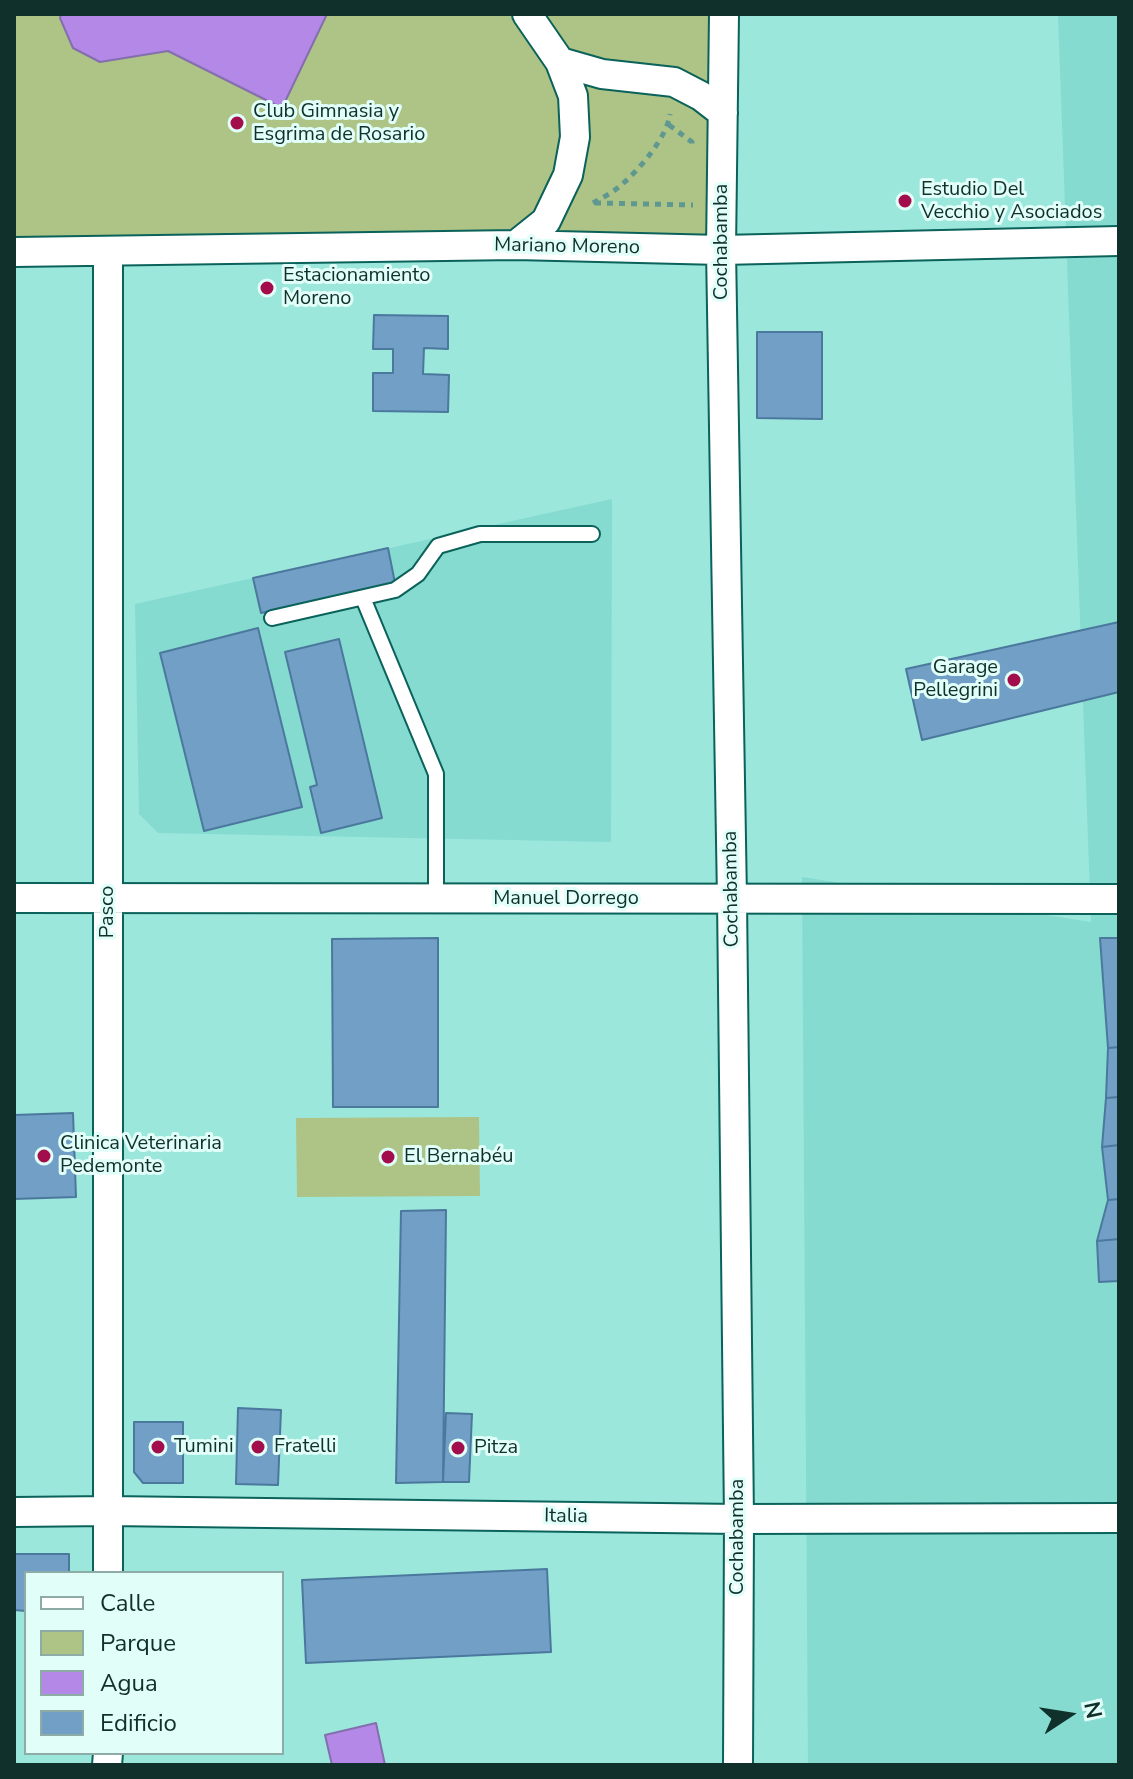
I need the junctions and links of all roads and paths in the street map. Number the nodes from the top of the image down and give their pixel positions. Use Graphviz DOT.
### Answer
graph roads {
  1 [pos="527,14"];
  2 [pos="724,14"];
  3 [pos="560,62"];
  4 [pos="671,111"];
  5 [pos="723,113"];
  6 [pos="669,125"];
  7 [pos="691,157"];
  8 [pos="584,203"];
  9 [pos="593,203"];
  10 [pos="691,205"];
  11 [pos="701,205"];
  12 [pos="691,216"];
  13 [pos="1119,241"];
  14 [pos="516,245"];
  15 [pos="721,250"];
  16 [pos="14,252"];
  17 [pos="108,252"];
  18 [pos="592,534"];
  19 [pos="363,598"];
  20 [pos="272,618"];
  21 [pos="14,898"];
  22 [pos="108,898"];
  23 [pos="436,899"];
  24 [pos="732,899"];
  25 [pos="1119,899"];
  26 [pos="108,1511"];
  27 [pos="14,1512"];
  28 [pos="1119,1518"];
  29 [pos="739,1519"];
  30 [pos="108,1571"];
  31 [pos="738,1765"];
  1 -- 3 [label="street"];
  2 -- 5 [label="street, Cochabamba"];
  3 -- 5 [label="street"];
  3 -- 14 [label="street"];
  4 -- 6 [label="path"];
  5 -- 15 [label="street, Cochabamba"];
  6 -- 7 [label="path"];
  6 -- 9 [label="path"];
  8 -- 9 [label="path"];
  9 -- 10 [label="path"];
  10 -- 11 [label="path"];
  10 -- 12 [label="path"];
  13 -- 15 [label="street, Mariano Moreno"];
  14 -- 15 [label="street, Mariano Moreno"];
  14 -- 17 [label="street, Mariano Moreno"];
  15 -- 24 [label="street, Cochabamba"];
  16 -- 17 [label="street, Mariano Moreno"];
  17 -- 22 [label="street, Pasco"];
  18 -- 19 [label="lane"];
  19 -- 20 [label="lane"];
  19 -- 23 [label="lane"];
  21 -- 22 [label="street, Manuel Dorrego"];
  22 -- 23 [label="street, Manuel Dorrego"];
  22 -- 26 [label="street, Pasco"];
  23 -- 24 [label="street, Manuel Dorrego"];
  24 -- 25 [label="street, Manuel Dorrego"];
  24 -- 29 [label="street, Cochabamba"];
  26 -- 27 [label="street, Italia"];
  26 -- 29 [label="street, Italia"];
  26 -- 30 [label="street, Pasco"];
  28 -- 29 [label="street, Italia"];
  29 -- 31 [label="street, Cochabamba"];
}
